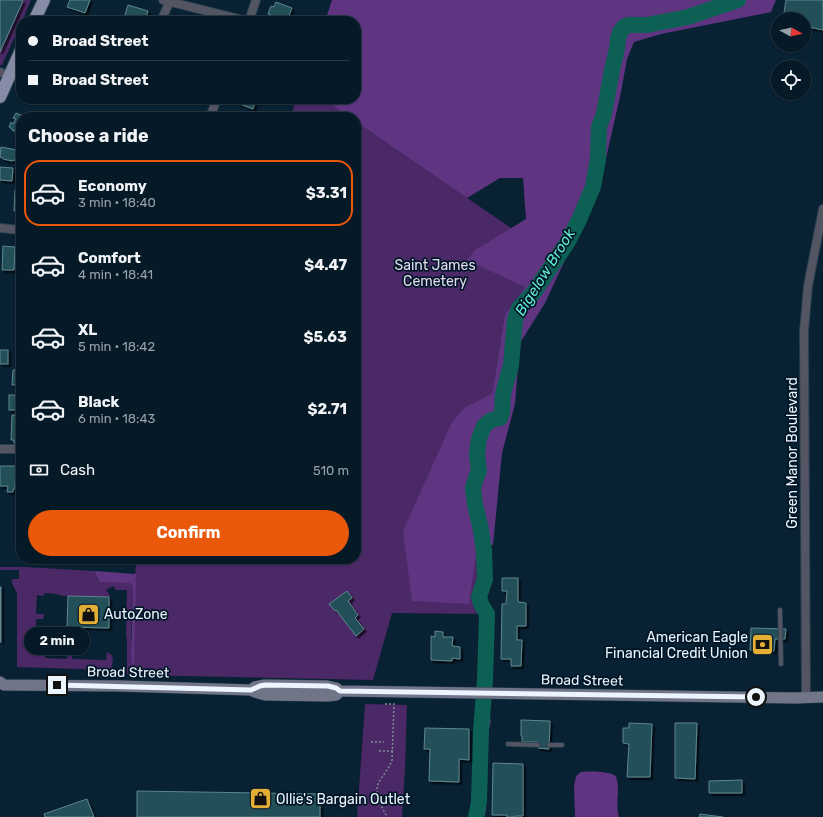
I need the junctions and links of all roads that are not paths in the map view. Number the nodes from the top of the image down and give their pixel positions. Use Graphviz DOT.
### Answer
graph roads {
  1 [pos="44,0"];
  2 [pos="256,0"];
  3 [pos="167,1"];
  4 [pos="36,16"];
  5 [pos="162,16"];
  6 [pos="228,16"];
  7 [pos="250,16"];
  8 [pos="16,58"];
  9 [pos="5,74"];
  10 [pos="0,96"];
  11 [pos="823,209"];
  12 [pos="0,228"];
  13 [pos="16,230"];
  14 [pos="0,449"];
  15 [pos="16,449"];
  16 [pos="780,610"];
  17 [pos="781,664"];
  18 [pos="1,685"];
  19 [pos="823,697"];
  20 [pos="806,698"];
  21 [pos="508,744"];
  22 [pos="538,745"];
  23 [pos="549,745"];
  24 [pos="562,745"];
  1 -- 4 [label="main road"];
  2 -- 7 [label="street"];
  3 -- 5 [label="street"];
  3 -- 6 [label="street"];
  8 -- 9 [label="main road"];
  9 -- 10 [label="main road"];
  11 -- 20 [label="street, Green Manor Boulevard"];
  12 -- 13 [label="street"];
  14 -- 15 [label="street"];
  16 -- 17 [label="lane"];
  18 -- 20 [label="main road, Broad Street"];
  19 -- 20 [label="main road, Broad Street"];
  21 -- 22 [label="lane"];
  23 -- 24 [label="lane"];
}
